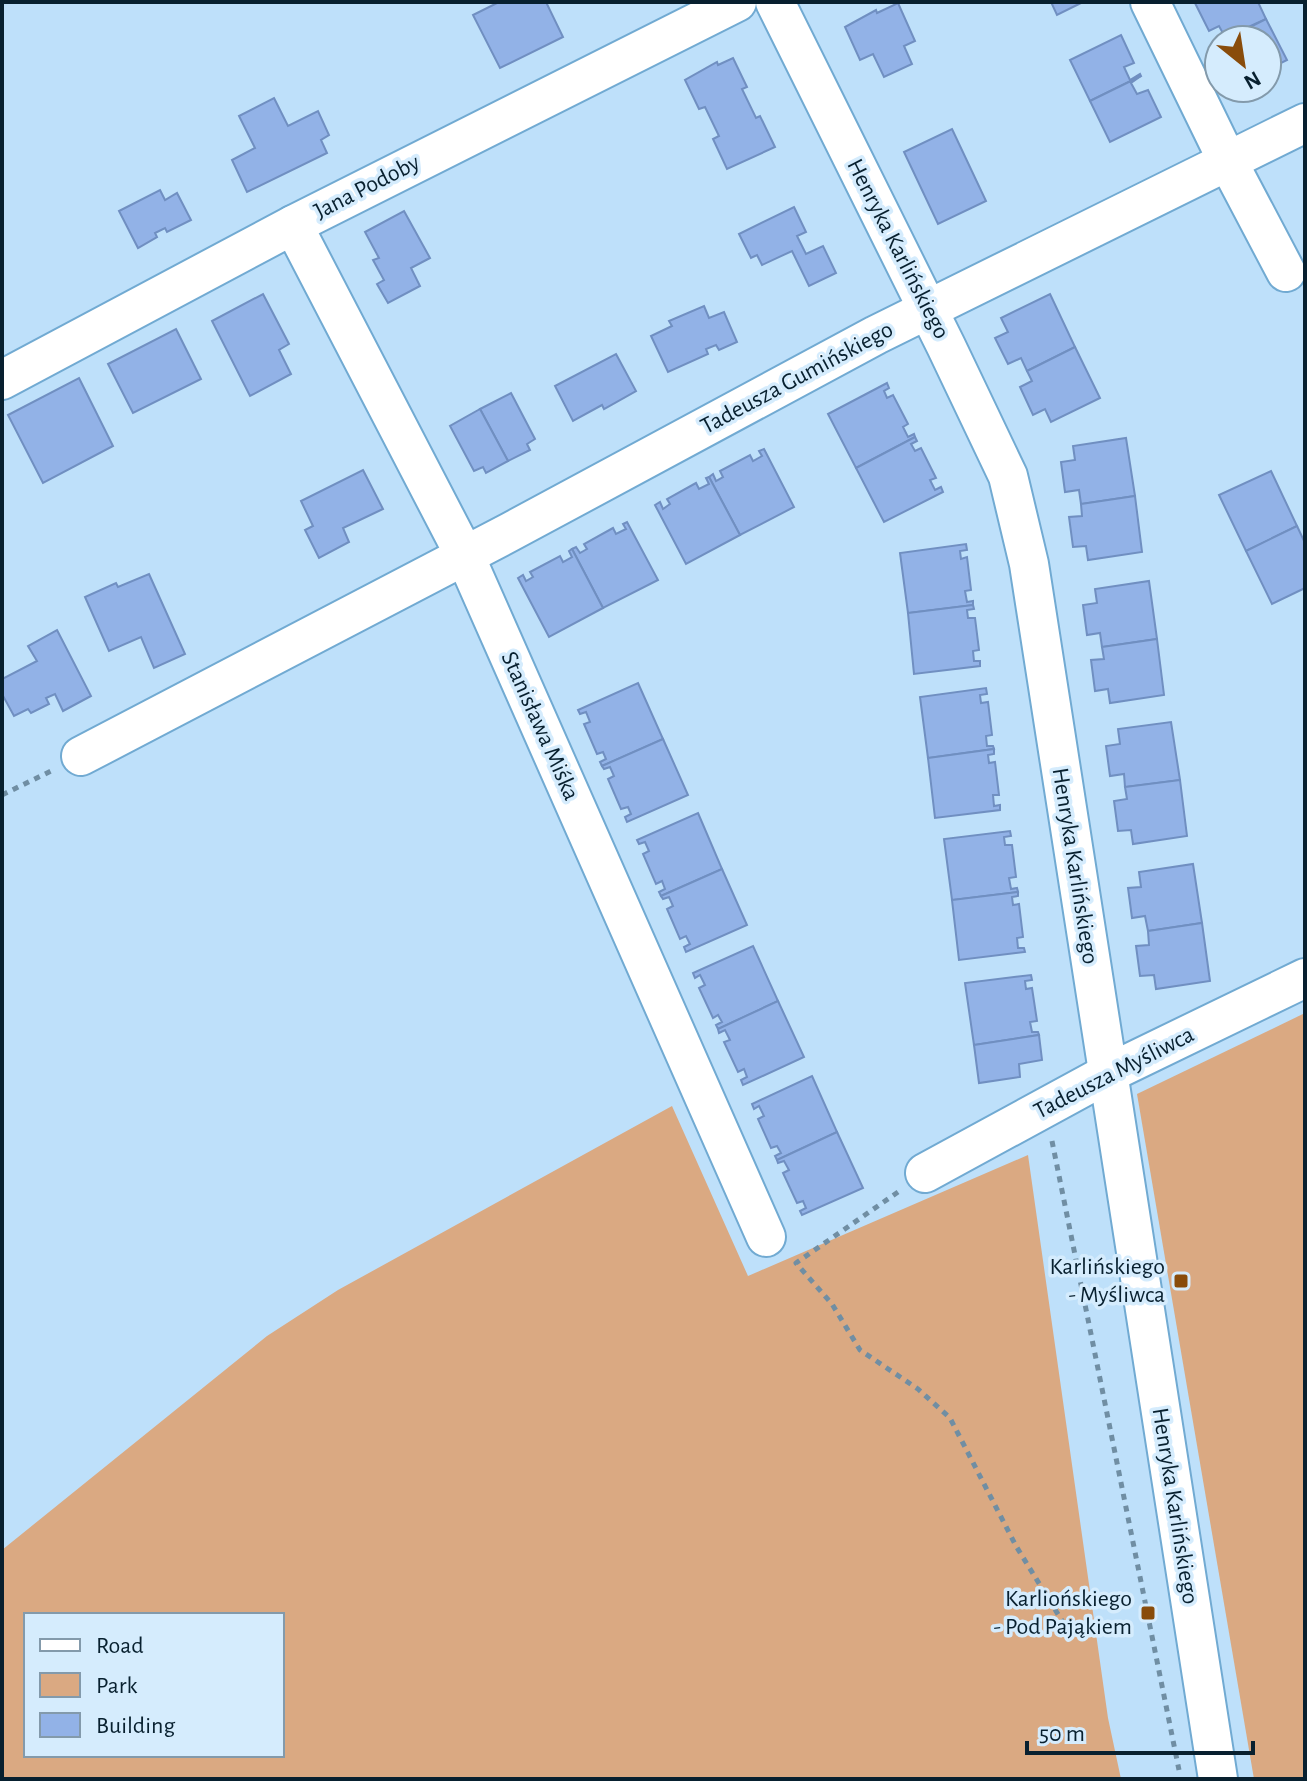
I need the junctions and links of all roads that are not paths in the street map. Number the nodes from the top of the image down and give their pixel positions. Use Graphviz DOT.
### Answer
graph roads {
  1 [pos="737,2"];
  2 [pos="775,2"];
  3 [pos="1150,2"];
  4 [pos="1305,123"];
  5 [pos="1227,160"];
  6 [pos="293,225"];
  7 [pos="1286,272"];
  8 [pos="927,309"];
  9 [pos="2,380"];
  10 [pos="465,556"];
  11 [pos="81,756"];
  12 [pos="1305,978"];
  13 [pos="1107,1074"];
  14 [pos="925,1173"];
  15 [pos="766,1237"];
  16 [pos="1218,1779"];
  1 -- 6 [label="street, Jana Podoby"];
  2 -- 8 [label="street, Henryka Karlińskiego"];
  3 -- 5 [label="street"];
  4 -- 5 [label="street, Tadeusza Gumińskiego"];
  5 -- 7 [label="street"];
  5 -- 8 [label="street, Tadeusza Gumińskiego"];
  6 -- 9 [label="street, Jana Podoby"];
  6 -- 10 [label="street, Stanisława Miśka"];
  8 -- 10 [label="street, Tadeusza Gumińskiego"];
  8 -- 13 [label="street, Henryka Karlińskiego"];
  10 -- 11 [label="street, Tadeusza Gumińskiego"];
  10 -- 15 [label="street, Stanisława Miśka"];
  12 -- 13 [label="street, Tadeusza Myśliwca"];
  13 -- 14 [label="street, Tadeusza Myśliwca"];
  13 -- 16 [label="street, Henryka Karlińskiego"];
}
